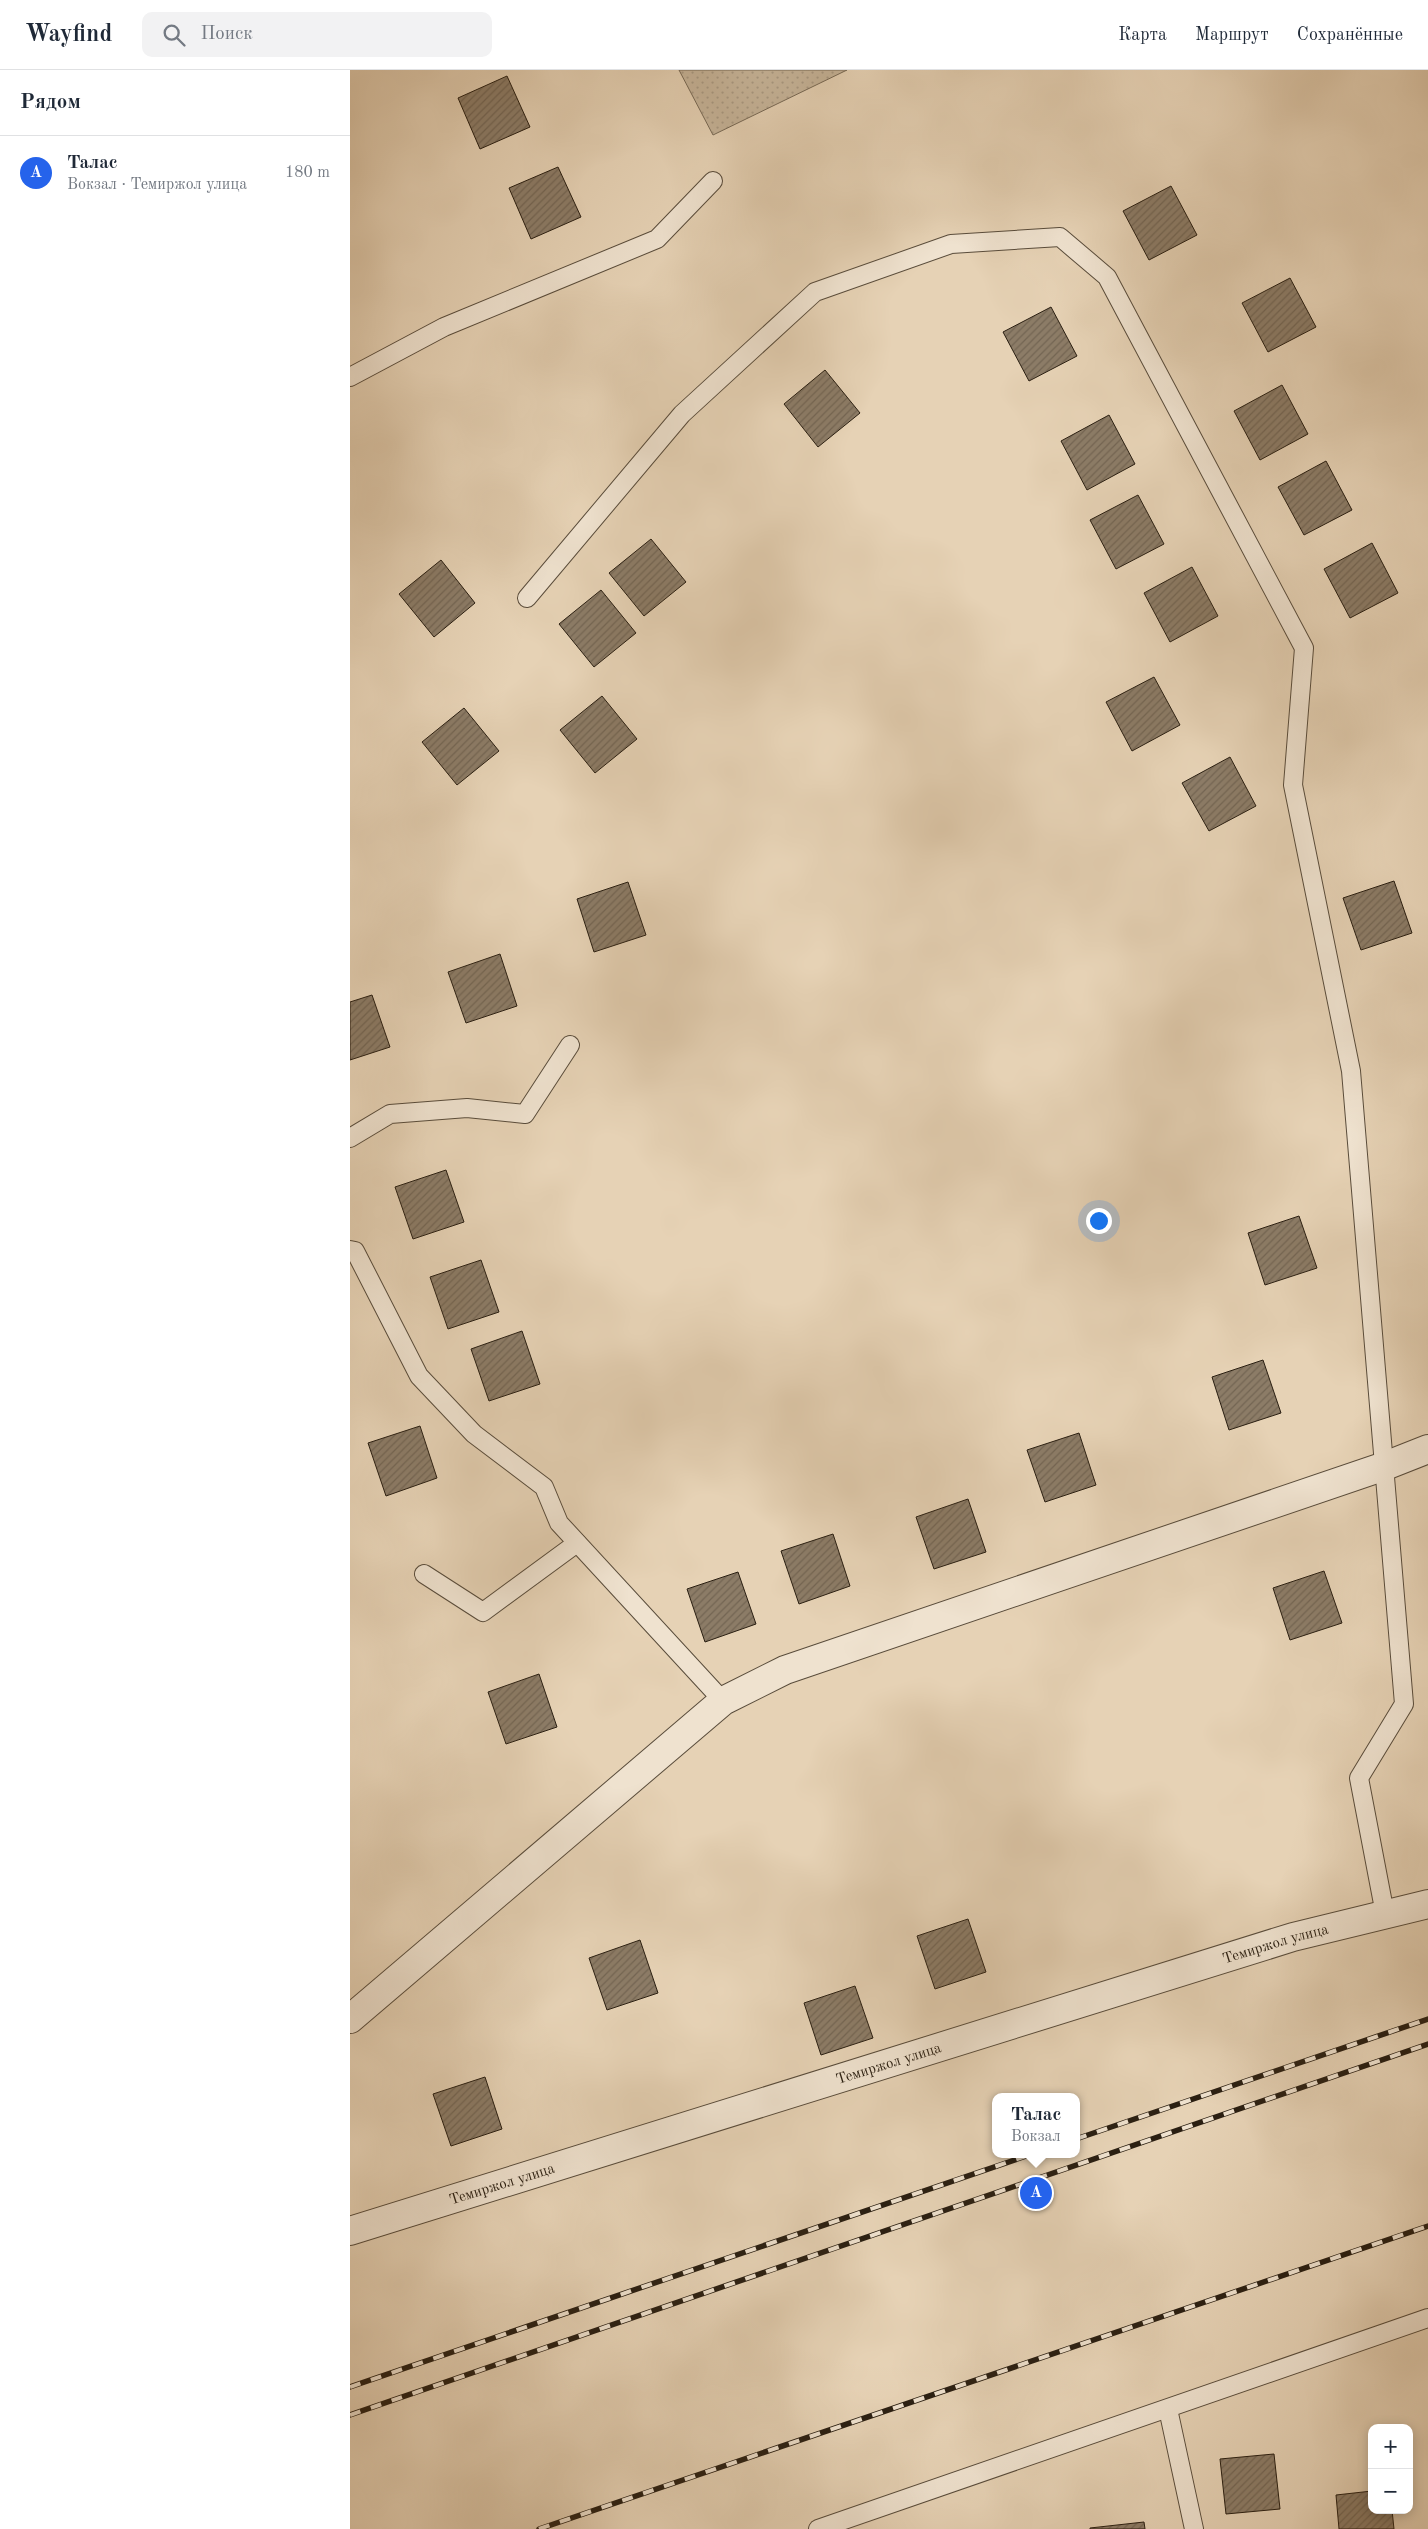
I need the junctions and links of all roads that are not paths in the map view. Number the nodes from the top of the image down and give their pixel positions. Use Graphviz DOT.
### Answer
graph roads {
  1 [pos="713,181"];
  2 [pos="350,377"];
  3 [pos="527,598"];
  4 [pos="570,1045"];
  5 [pos="350,1138"];
  6 [pos="350,1250"];
  7 [pos="1428,1449"];
  8 [pos="1385,1466"];
  9 [pos="577,1543"];
  10 [pos="424,1574"];
  11 [pos="723,1701"];
  12 [pos="1428,1904"];
  13 [pos="1385,1914"];
  14 [pos="350,2019"];
  15 [pos="350,2231"];
  16 [pos="1428,2318"];
  17 [pos="1168,2409"];
  18 [pos="818,2529"];
  19 [pos="1194,2529"];
  1 -- 2 [label="lane"];
  3 -- 8 [label="lane"];
  4 -- 5 [label="lane"];
  6 -- 9 [label="lane"];
  7 -- 8 [label="street"];
  8 -- 11 [label="street"];
  8 -- 13 [label="lane"];
  9 -- 10 [label="lane"];
  9 -- 11 [label="lane"];
  11 -- 14 [label="street"];
  12 -- 13 [label="street, Темиржол улица"];
  13 -- 15 [label="street, Темиржол улица"];
  16 -- 17 [label="lane"];
  17 -- 18 [label="lane"];
  17 -- 19 [label="lane"];
}
